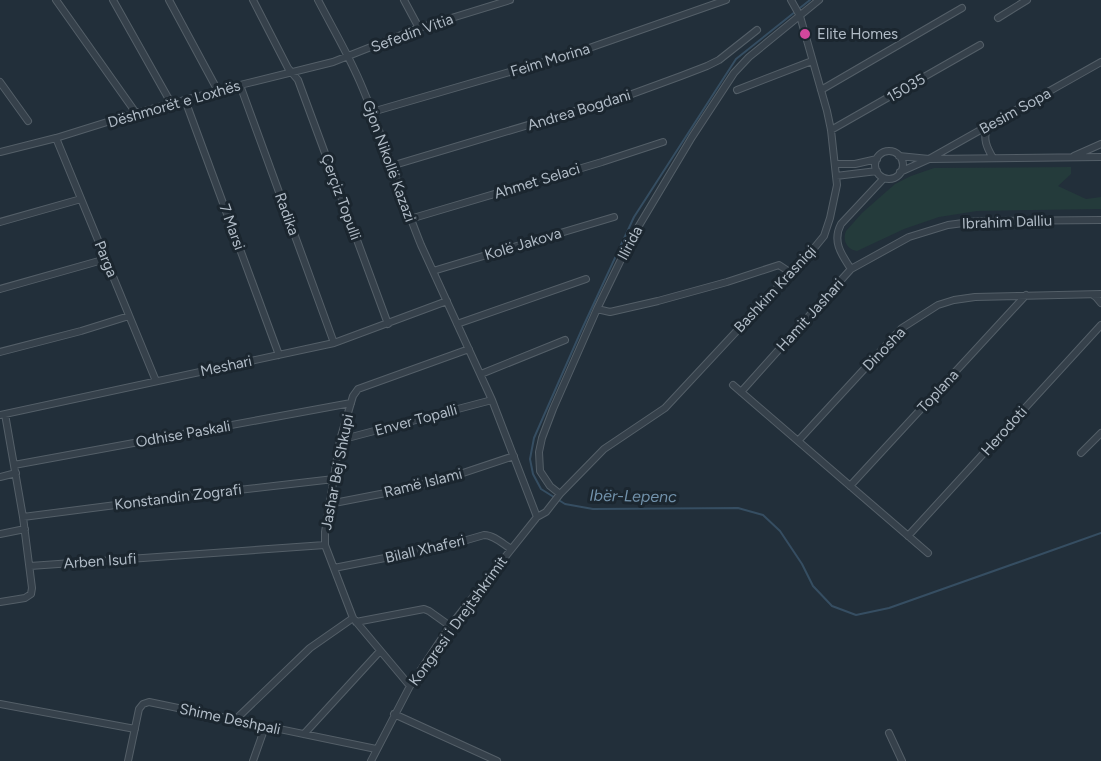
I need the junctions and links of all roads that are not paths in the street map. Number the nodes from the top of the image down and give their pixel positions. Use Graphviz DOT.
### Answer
graph roads {
  1 [pos="56,0"];
  2 [pos="113,0"];
  3 [pos="169,0"];
  4 [pos="253,0"];
  5 [pos="318,0"];
  6 [pos="404,0"];
  7 [pos="510,0"];
  8 [pos="726,0"];
  9 [pos="819,0"];
  10 [pos="1027,0"];
  11 [pos="792,2"];
  12 [pos="962,8"];
  13 [pos="800,16"];
  14 [pos="998,18"];
  15 [pos="419,28"];
  16 [pos="757,30"];
  17 [pos="980,45"];
  18 [pos="348,57"];
  19 [pos="812,61"];
  20 [pos="1101,62"];
  21 [pos="292,72"];
  22 [pos="0,82"];
  23 [pos="240,85"];
  24 [pos="737,90"];
  25 [pos="821,90"];
  26 [pos="218,91"];
  27 [pos="185,100"];
  28 [pos="171,104"];
  29 [pos="372,112"];
  30 [pos="136,113"];
  31 [pos="28,121"];
  32 [pos="988,125"];
  33 [pos="831,130"];
  34 [pos="56,138"];
  35 [pos="663,142"];
  36 [pos="1101,144"];
  37 [pos="0,152"];
  38 [pos="899,156"];
  39 [pos="1101,157"];
  40 [pos="993,158"];
  41 [pos="1071,158"];
  42 [pos="877,159"];
  43 [pos="929,159"];
  44 [pos="835,164"];
  45 [pos="391,166"];
  46 [pos="877,171"];
  47 [pos="900,172"];
  48 [pos="836,176"];
  49 [pos="884,178"];
  50 [pos="81,199"];
  51 [pos="614,217"];
  52 [pos="410,219"];
  53 [pos="1101,220"];
  54 [pos="0,222"];
  55 [pos="106,259"];
  56 [pos="851,269"];
  57 [pos="433,271"];
  58 [pos="791,273"];
  59 [pos="586,279"];
  60 [pos="0,289"];
  61 [pos="1089,294"];
  62 [pos="1101,294"];
  63 [pos="1026,295"];
  64 [pos="447,301"];
  65 [pos="1101,303"];
  66 [pos="597,309"];
  67 [pos="129,316"];
  68 [pos="388,324"];
  69 [pos="457,324"];
  70 [pos="1101,325"];
  71 [pos="565,340"];
  72 [pos="334,343"];
  73 [pos="469,349"];
  74 [pos="0,352"];
  75 [pos="279,355"];
  76 [pos="481,374"];
  77 [pos="156,381"];
  78 [pos="733,385"];
  79 [pos="741,392"];
  80 [pos="492,400"];
  81 [pos="351,403"];
  82 [pos="2,414"];
  83 [pos="1101,433"];
  84 [pos="340,440"];
  85 [pos="798,441"];
  86 [pos="1081,453"];
  87 [pos="514,456"];
  88 [pos="14,465"];
  89 [pos="16,473"];
  90 [pos="0,477"];
  91 [pos="334,479"];
  92 [pos="850,486"];
  93 [pos="560,494"];
  94 [pos="329,504"];
  95 [pos="23,517"];
  96 [pos="537,517"];
  97 [pos="25,529"];
  98 [pos="0,534"];
  99 [pos="908,536"];
  100 [pos="325,545"];
  101 [pos="511,549"];
  102 [pos="928,554"];
  103 [pos="30,566"];
  104 [pos="334,568"];
  105 [pos="0,602"];
  106 [pos="354,620"];
  107 [pos="450,626"];
  108 [pos="380,651"];
  109 [pos="410,686"];
  110 [pos="0,704"];
  111 [pos="394,714"];
  112 [pos="235,720"];
  113 [pos="265,727"];
  114 [pos="135,729"];
  115 [pos="889,733"];
  116 [pos="304,734"];
  117 [pos="376,749"];
  118 [pos="129,761"];
  119 [pos="253,761"];
  120 [pos="371,761"];
  121 [pos="497,761"];
  122 [pos="902,761"];
  1 -- 30 [label="street"];
  2 -- 28 [label="street"];
  3 -- 26 [label="street"];
  4 -- 21 [label="street, Çerçiz Topulli"];
  5 -- 18 [label="street, Gjon Nikollë Kazazi"];
  6 -- 15 [label="street"];
  7 -- 15 [label="street, Sefedin Vitia"];
  8 -- 29 [label="street, Feim Morina"];
  9 -- 13 [label="street, Ilirida"];
  10 -- 14 [label="street"];
  11 -- 13 [label="street, Bashkim Krasniqi"];
  12 -- 25 [label="street"];
  13 -- 19 [label="street, Bashkim Krasniqi"];
  13 -- 66 [label="street, Ilirida"];
  15 -- 18 [label="street, Sefedin Vitia"];
  16 -- 45 [label="street, Andrea Bogdani"];
  17 -- 33 [label="street, 15035"];
  18 -- 21 [label="street, Dëshmorët e Loxhës"];
  18 -- 29 [label="street, Gjon Nikollë Kazazi"];
  19 -- 24 [label="street"];
  19 -- 25 [label="street, Bashkim Krasniqi"];
  20 -- 32 [label="street, Besim Sopa"];
  21 -- 23 [label="street, Dëshmorët e Loxhës"];
  21 -- 68 [label="street, Çerçiz Topulli"];
  22 -- 31 [label="street"];
  23 -- 26 [label="street, Dëshmorët e Loxhës"];
  23 -- 72 [label="street, Radika"];
  25 -- 33 [label="street, Bashkim Krasniqi"];
  26 -- 27 [label="street, Dëshmorët e Loxhës"];
  27 -- 28 [label="street, Dëshmorët e Loxhës"];
  27 -- 75 [label="street, 7 Marsi"];
  28 -- 30 [label="street, Dëshmorët e Loxhës"];
  29 -- 45 [label="street, Gjon Nikollë Kazazi"];
  30 -- 34 [label="street, Dëshmorët e Loxhës"];
  32 -- 40 [label="street"];
  32 -- 43 [label="street, Besim Sopa"];
  33 -- 44 [label="street, Bashkim Krasniqi"];
  34 -- 37 [label="street, Dëshmorët e Loxhës"];
  34 -- 50 [label="street, Parga"];
  35 -- 52 [label="street, Ahmet Selaci"];
  36 -- 41 [label="street"];
  38 -- 42 [label="street, Besim Sopa"];
  38 -- 43 [label="street, Besim Sopa"];
  38 -- 47 [label="street"];
  39 -- 41 [label="street, Besim Sopa"];
  40 -- 41 [label="street, Besim Sopa"];
  40 -- 43 [label="street, Besim Sopa"];
  42 -- 44 [label="street, Besim Sopa"];
  42 -- 46 [label="street"];
  43 -- 47 [label="street, Besim Sopa"];
  44 -- 48 [label="street, Bashkim Krasniqi"];
  45 -- 52 [label="street, Gjon Nikollë Kazazi"];
  46 -- 48 [label="street"];
  46 -- 49 [label="street"];
  47 -- 49 [label="street, Besim Sopa"];
  48 -- 58 [label="street, Bashkim Krasniqi"];
  49 -- 56 [label="street, Hamit Jashari"];
  50 -- 54 [label="street"];
  50 -- 55 [label="street, Parga"];
  51 -- 57 [label="street, Kolë Jakova"];
  52 -- 57 [label="street, Gjon Nikollë Kazazi"];
  53 -- 56 [label="street, Ibrahim Dalliu"];
  55 -- 60 [label="street"];
  55 -- 67 [label="street, Parga"];
  56 -- 79 [label="street, Hamit Jashari"];
  57 -- 64 [label="street, Gjon Nikollë Kazazi"];
  58 -- 66 [label="street"];
  58 -- 93 [label="street, Bashkim Krasniqi"];
  59 -- 69 [label="street"];
  61 -- 62 [label="street, Dinosha"];
  61 -- 63 [label="street, Dinosha"];
  61 -- 65 [label="street"];
  63 -- 85 [label="street, Dinosha"];
  63 -- 92 [label="street, Toplana"];
  64 -- 68 [label="street, Meshari"];
  64 -- 69 [label="street, Gjon Nikollë Kazazi"];
  66 -- 93 [label="street, Ilirida"];
  67 -- 74 [label="street"];
  67 -- 77 [label="street, Parga"];
  68 -- 72 [label="street, Meshari"];
  69 -- 73 [label="street, Gjon Nikollë Kazazi"];
  70 -- 99 [label="street, Herodoti"];
  71 -- 76 [label="street"];
  72 -- 75 [label="street, Meshari"];
  73 -- 76 [label="street, Gjon Nikollë Kazazi"];
  73 -- 81 [label="street, Jashar Bej Shkupi"];
  75 -- 77 [label="street, Meshari"];
  76 -- 80 [label="street, Gjon Nikollë Kazazi"];
  77 -- 82 [label="street, Meshari"];
  78 -- 79 [label="street"];
  79 -- 85 [label="street"];
  80 -- 84 [label="street, Enver Topalli"];
  80 -- 87 [label="street, Gjon Nikollë Kazazi"];
  81 -- 84 [label="street, Jashar Bej Shkupi"];
  81 -- 88 [label="street, Odhise Paskali"];
  82 -- 88 [label="street"];
  83 -- 86 [label="street"];
  84 -- 91 [label="street, Jashar Bej Shkupi"];
  85 -- 92 [label="street"];
  87 -- 94 [label="street, Ramë Islami"];
  87 -- 96 [label="street, Gjon Nikollë Kazazi"];
  88 -- 89 [label="street"];
  89 -- 90 [label="street"];
  89 -- 95 [label="street"];
  91 -- 94 [label="street, Jashar Bej Shkupi"];
  91 -- 95 [label="street, Konstandin Zografi"];
  92 -- 99 [label="street"];
  93 -- 96 [label="street"];
  94 -- 100 [label="street, Jashar Bej Shkupi"];
  95 -- 97 [label="street"];
  96 -- 101 [label="street, Kongresi i Drejtshkrimit"];
  97 -- 98 [label="street"];
  97 -- 103 [label="street"];
  99 -- 102 [label="street"];
  100 -- 103 [label="street, Arben Isufi"];
  100 -- 104 [label="street, Jashar Bej Shkupi"];
  101 -- 104 [label="street, Bilall Xhaferi"];
  101 -- 107 [label="street, Kongresi i Drejtshkrimit"];
  103 -- 105 [label="street"];
  104 -- 106 [label="street, Jashar Bej Shkupi"];
  106 -- 107 [label="street"];
  106 -- 108 [label="street, Jashar Bej Shkupi"];
  106 -- 112 [label="street"];
  107 -- 109 [label="street, Kongresi i Drejtshkrimit"];
  108 -- 109 [label="street, Jashar Bej Shkupi"];
  108 -- 116 [label="street"];
  109 -- 111 [label="street, Kongresi i Drejtshkrimit"];
  110 -- 114 [label="street"];
  111 -- 117 [label="street, Kongresi i Drejtshkrimit"];
  111 -- 121 [label="street"];
  112 -- 113 [label="street, Shime Deshpali"];
  112 -- 114 [label="street, Shime Deshpali"];
  113 -- 116 [label="street, Shime Deshpali"];
  113 -- 119 [label="street"];
  114 -- 118 [label="street, Shime Deshpali"];
  115 -- 122 [label="street"];
  116 -- 117 [label="street, Shime Deshpali"];
  117 -- 120 [label="street, Kongresi i Drejtshkrimit"];
}
